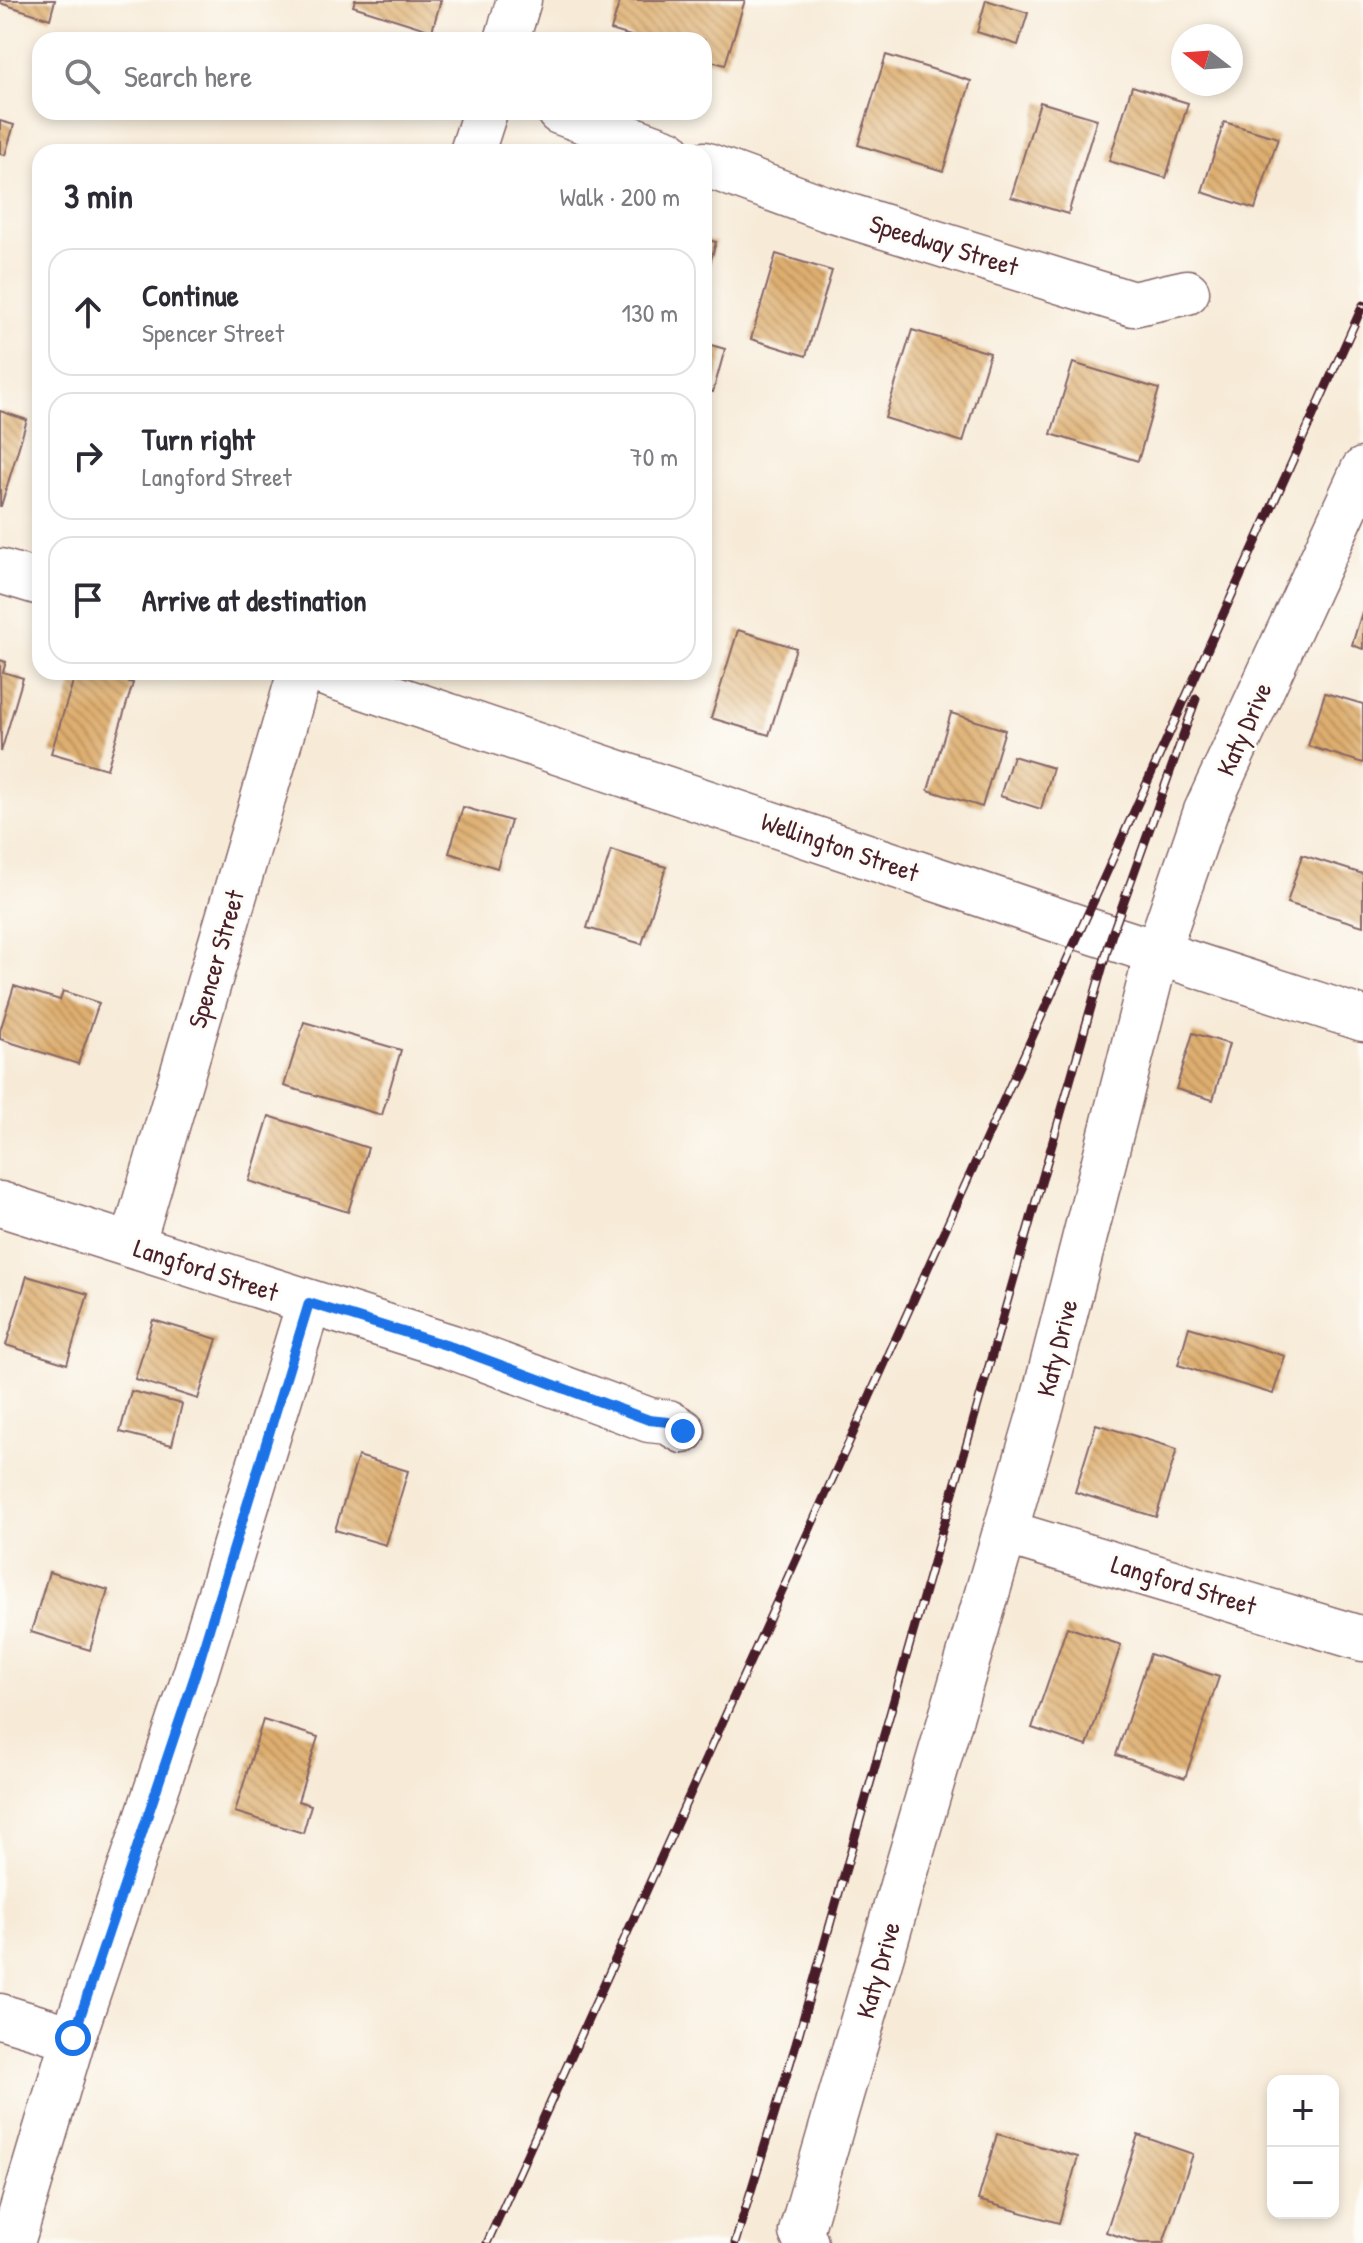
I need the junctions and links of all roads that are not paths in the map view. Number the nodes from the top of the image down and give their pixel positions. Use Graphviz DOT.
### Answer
graph roads {
  1 [pos="519,0"];
  2 [pos="509,32"];
  3 [pos="482,120"];
  4 [pos="581,120"];
  5 [pos="475,144"];
  6 [pos="647,144"];
  7 [pos="712,167"];
  8 [pos="1187,292"];
  9 [pos="1363,470"];
  10 [pos="0,571"];
  11 [pos="32,581"];
  12 [pos="298,680"];
  13 [pos="343,680"];
  14 [pos="1157,953"];
  15 [pos="1363,1019"];
  16 [pos="0,1204"];
  17 [pos="132,1246"];
  18 [pos="309,1303"];
  19 [pos="683,1431"];
  20 [pos="1005,1532"];
  21 [pos="1363,1639"];
  22 [pos="0,2016"];
  23 [pos="73,2038"];
  24 [pos="12,2243"];
  25 [pos="806,2243"];
  1 -- 2 [label="street"];
  3 -- 5 [label="street"];
  4 -- 6 [label="street"];
  7 -- 8 [label="street, Speedway Street"];
  9 -- 14 [label="street, Katy Drive"];
  10 -- 11 [label="street"];
  12 -- 17 [label="street, Spencer Street"];
  13 -- 14 [label="street, Wellington Street"];
  14 -- 15 [label="street, Wellington Street"];
  14 -- 20 [label="street, Katy Drive"];
  16 -- 17 [label="street, Langford Street"];
  17 -- 18 [label="street, Langford Street"];
  18 -- 19 [label="street, Langford Street"];
  18 -- 23 [label="street"];
  20 -- 21 [label="street, Langford Street"];
  20 -- 25 [label="street, Katy Drive"];
  22 -- 23 [label="street"];
  23 -- 24 [label="street"];
}
